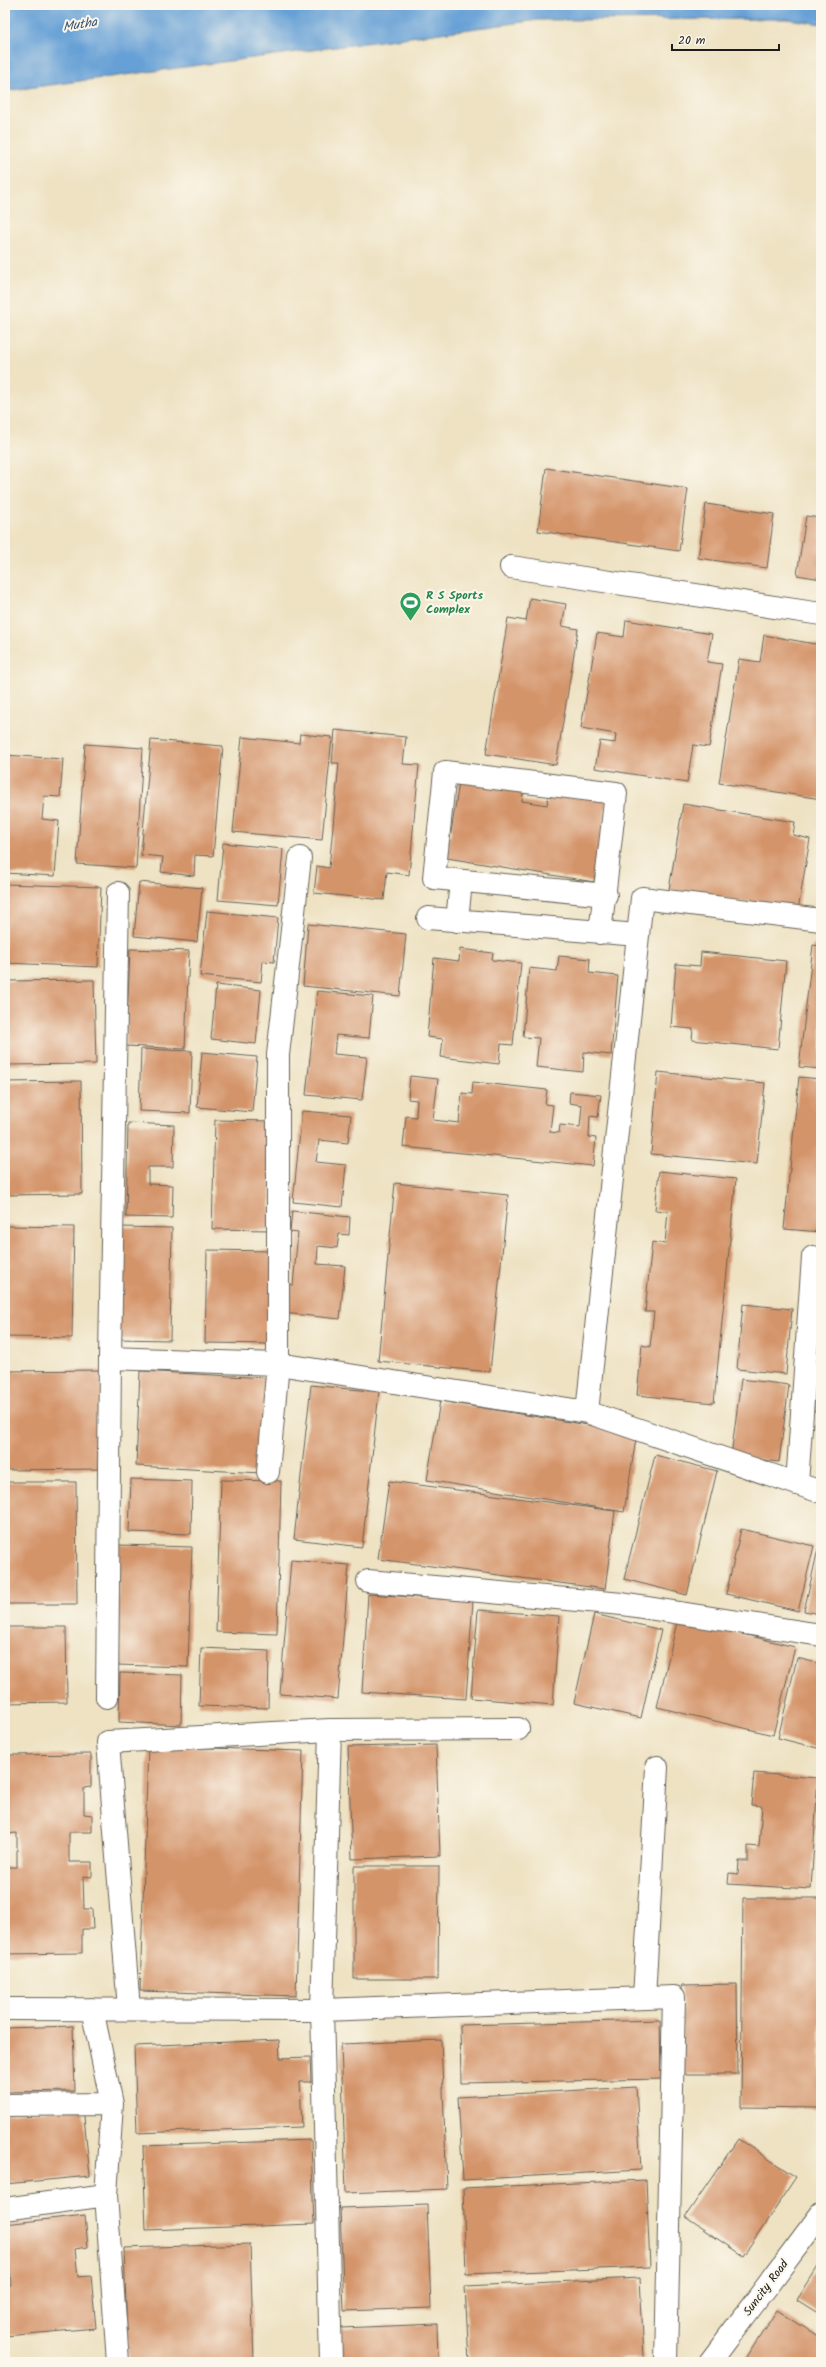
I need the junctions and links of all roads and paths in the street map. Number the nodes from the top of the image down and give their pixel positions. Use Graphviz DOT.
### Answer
graph roads {
  1 [pos="511,567"];
  2 [pos="821,614"];
  3 [pos="300,858"];
  4 [pos="461,881"];
  5 [pos="118,893"];
  6 [pos="606,895"];
  7 [pos="428,918"];
  8 [pos="821,920"];
  9 [pos="457,921"];
  10 [pos="600,933"];
  11 [pos="638,935"];
  12 [pos="813,1257"];
  13 [pos="110,1358"];
  14 [pos="278,1364"];
  15 [pos="587,1412"];
  16 [pos="268,1472"];
  17 [pos="797,1484"];
  18 [pos="821,1492"];
  19 [pos="368,1581"];
  20 [pos="821,1635"];
  21 [pos="107,1697"];
  22 [pos="518,1729"];
  23 [pos="330,1730"];
  24 [pos="657,1767"];
  25 [pos="644,1998"];
  26 [pos="5,2009"];
  27 [pos="92,2009"];
  28 [pos="129,2009"];
  29 [pos="322,2010"];
  30 [pos="112,2104"];
  31 [pos="5,2105"];
  32 [pos="106,2195"];
  33 [pos="5,2208"];
  34 [pos="821,2214"];
  35 [pos="118,2362"];
  36 [pos="331,2362"];
  37 [pos="666,2362"];
  38 [pos="710,2362"];
  1 -- 2 [label="street"];
  3 -- 14 [label="street"];
  4 -- 6 [label="street"];
  4 -- 6 [label="street"];
  4 -- 9 [label="street"];
  5 -- 13 [label="street"];
  6 -- 10 [label="street"];
  7 -- 9 [label="street"];
  8 -- 11 [label="street"];
  9 -- 10 [label="street"];
  10 -- 11 [label="street"];
  11 -- 15 [label="street"];
  12 -- 17 [label="street"];
  13 -- 14 [label="street"];
  13 -- 21 [label="street"];
  14 -- 15 [label="street"];
  14 -- 16 [label="street"];
  15 -- 17 [label="street"];
  17 -- 18 [label="street"];
  19 -- 20 [label="street"];
  22 -- 23 [label="street"];
  23 -- 28 [label="street"];
  23 -- 29 [label="street"];
  24 -- 25 [label="street"];
  25 -- 29 [label="street"];
  25 -- 37 [label="street"];
  26 -- 27 [label="street"];
  27 -- 28 [label="street"];
  27 -- 30 [label="street"];
  28 -- 29 [label="street"];
  29 -- 36 [label="street"];
  30 -- 31 [label="street"];
  30 -- 32 [label="street"];
  32 -- 33 [label="street"];
  32 -- 35 [label="street"];
  34 -- 38 [label="street, Suncity Road"];
}
